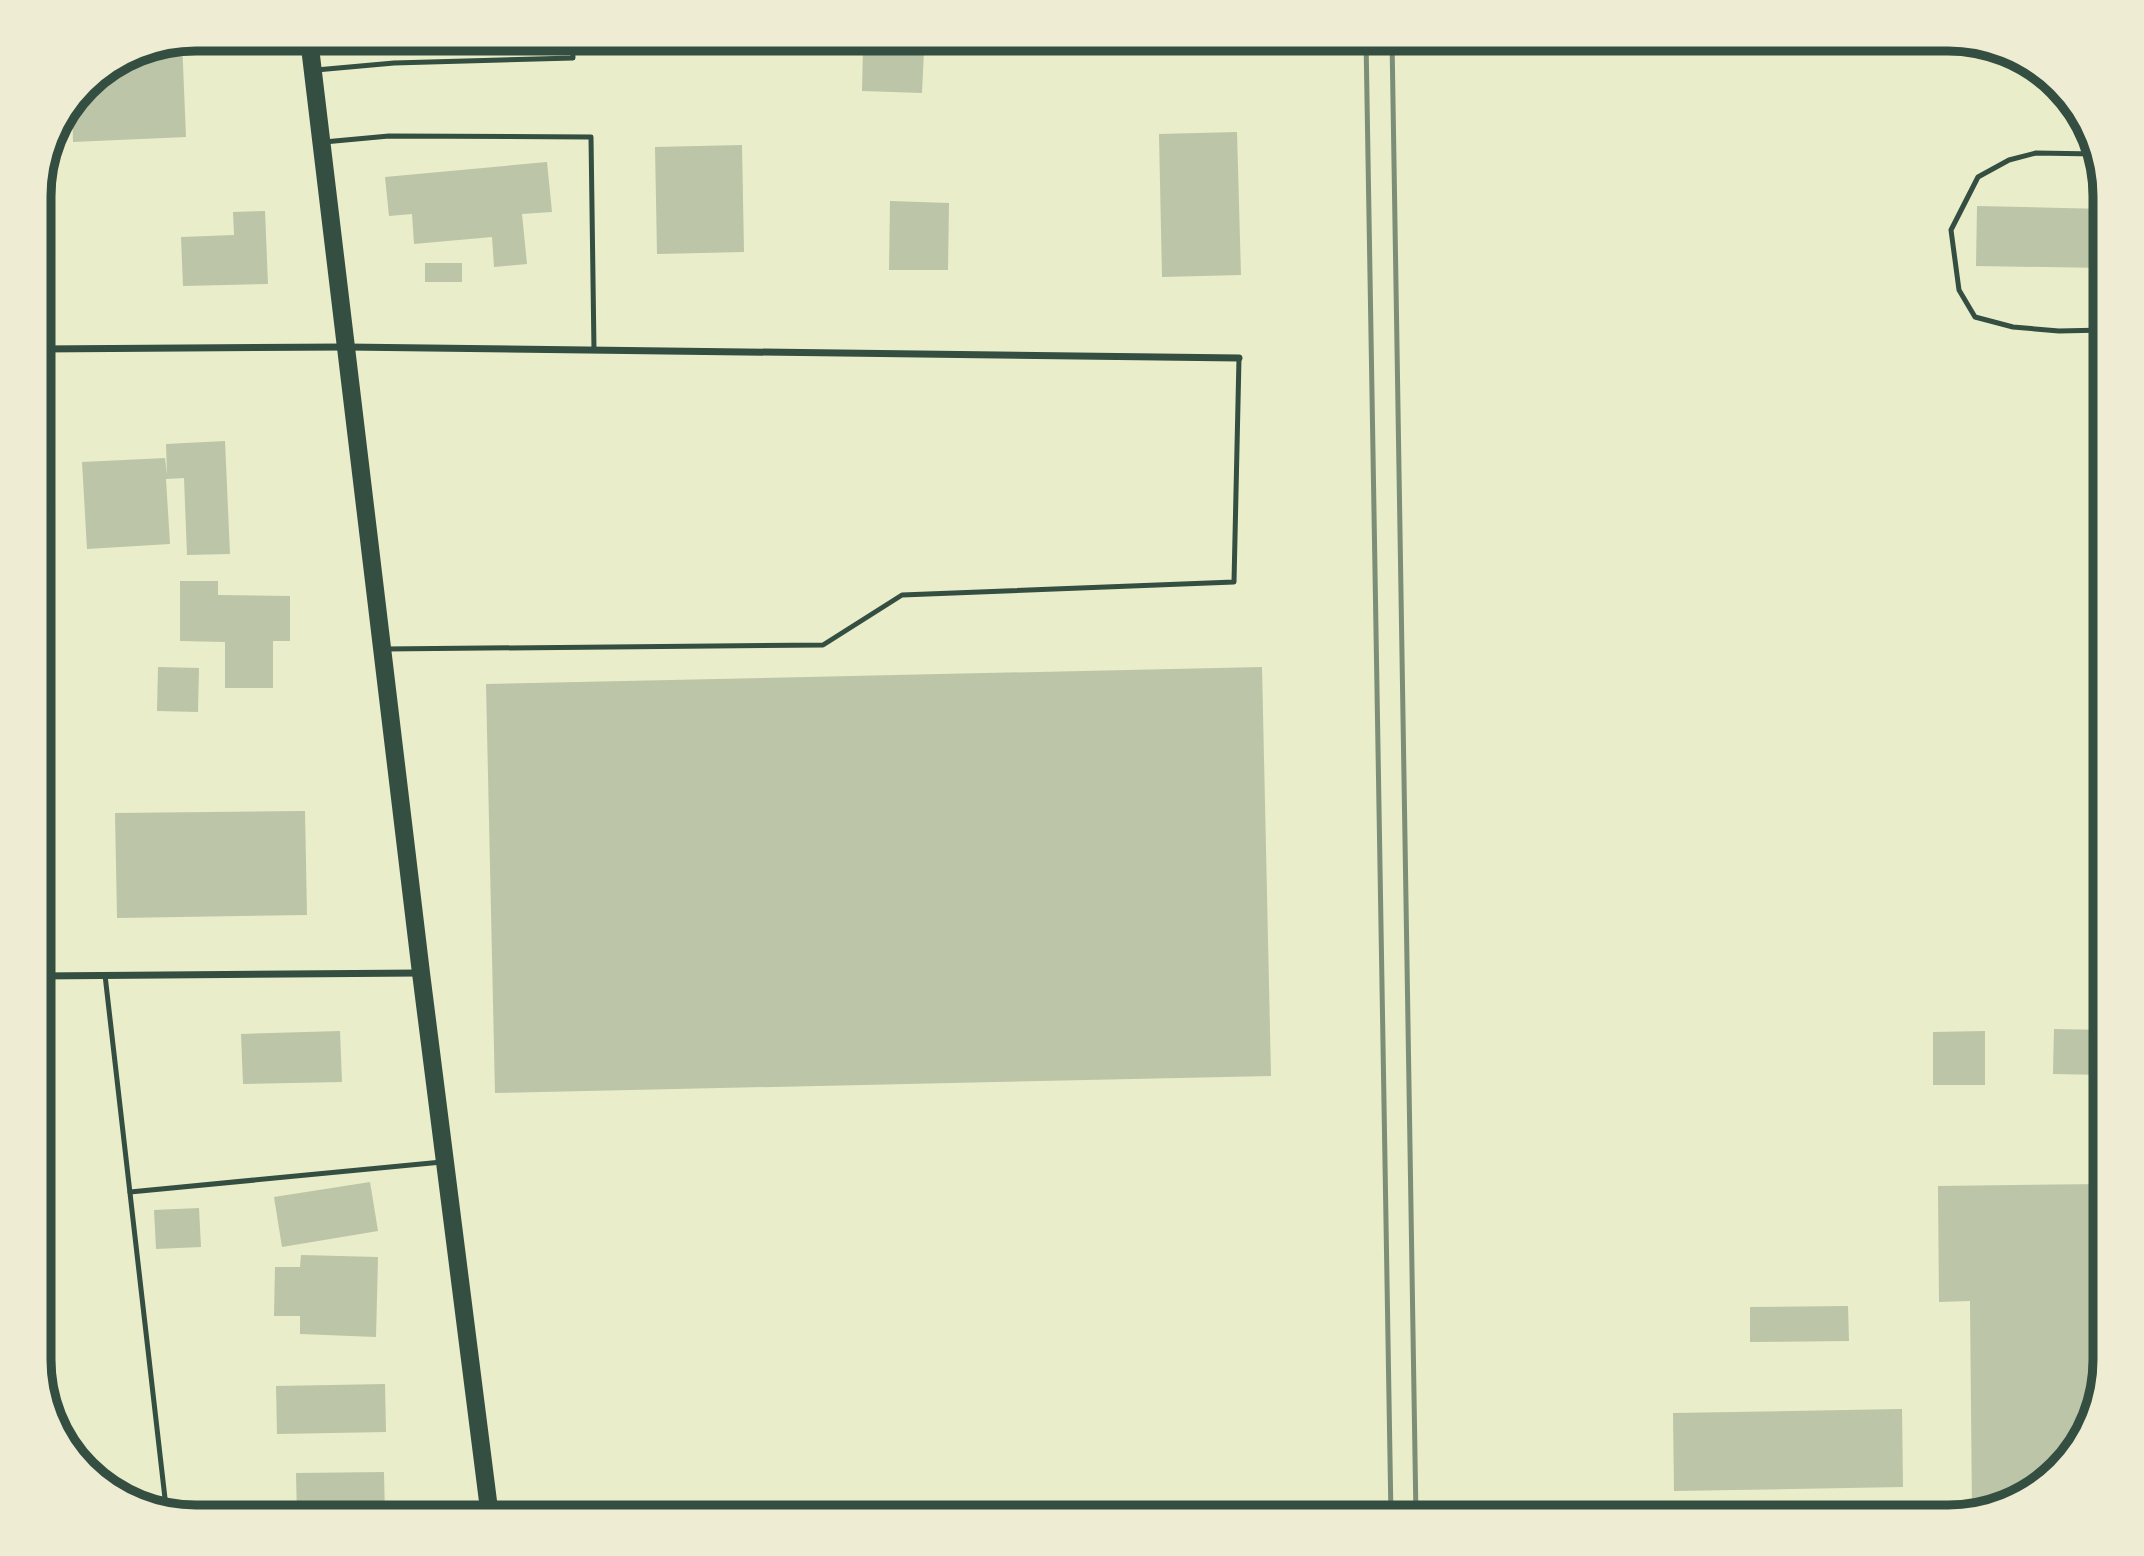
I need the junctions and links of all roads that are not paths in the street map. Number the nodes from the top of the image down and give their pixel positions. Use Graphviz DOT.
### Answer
graph roads {
  1 [pos="311,51"];
  2 [pos="573,51"];
  3 [pos="313,70"];
  4 [pos="322,142"];
  5 [pos="2087,154"];
  6 [pos="2093,330"];
  7 [pos="346,347"];
  8 [pos="51,349"];
  9 [pos="594,350"];
  10 [pos="1239,358"];
  11 [pos="382,649"];
  12 [pos="421,973"];
  13 [pos="105,975"];
  14 [pos="51,976"];
  15 [pos="445,1162"];
  16 [pos="130,1192"];
  17 [pos="165,1501"];
  18 [pos="488,1505"];
  1 -- 3 [label="main road"];
  2 -- 3 [label="lane"];
  3 -- 4 [label="main road"];
  4 -- 7 [label="main road"];
  4 -- 9 [label="lane"];
  5 -- 6 [label="lane"];
  7 -- 8 [label="street"];
  7 -- 9 [label="street"];
  7 -- 11 [label="main road"];
  9 -- 10 [label="street"];
  10 -- 11 [label="lane"];
  11 -- 12 [label="main road"];
  12 -- 13 [label="street"];
  12 -- 15 [label="main road"];
  13 -- 14 [label="street"];
  13 -- 16 [label="lane"];
  15 -- 16 [label="lane"];
  15 -- 18 [label="main road"];
  16 -- 17 [label="lane"];
}
